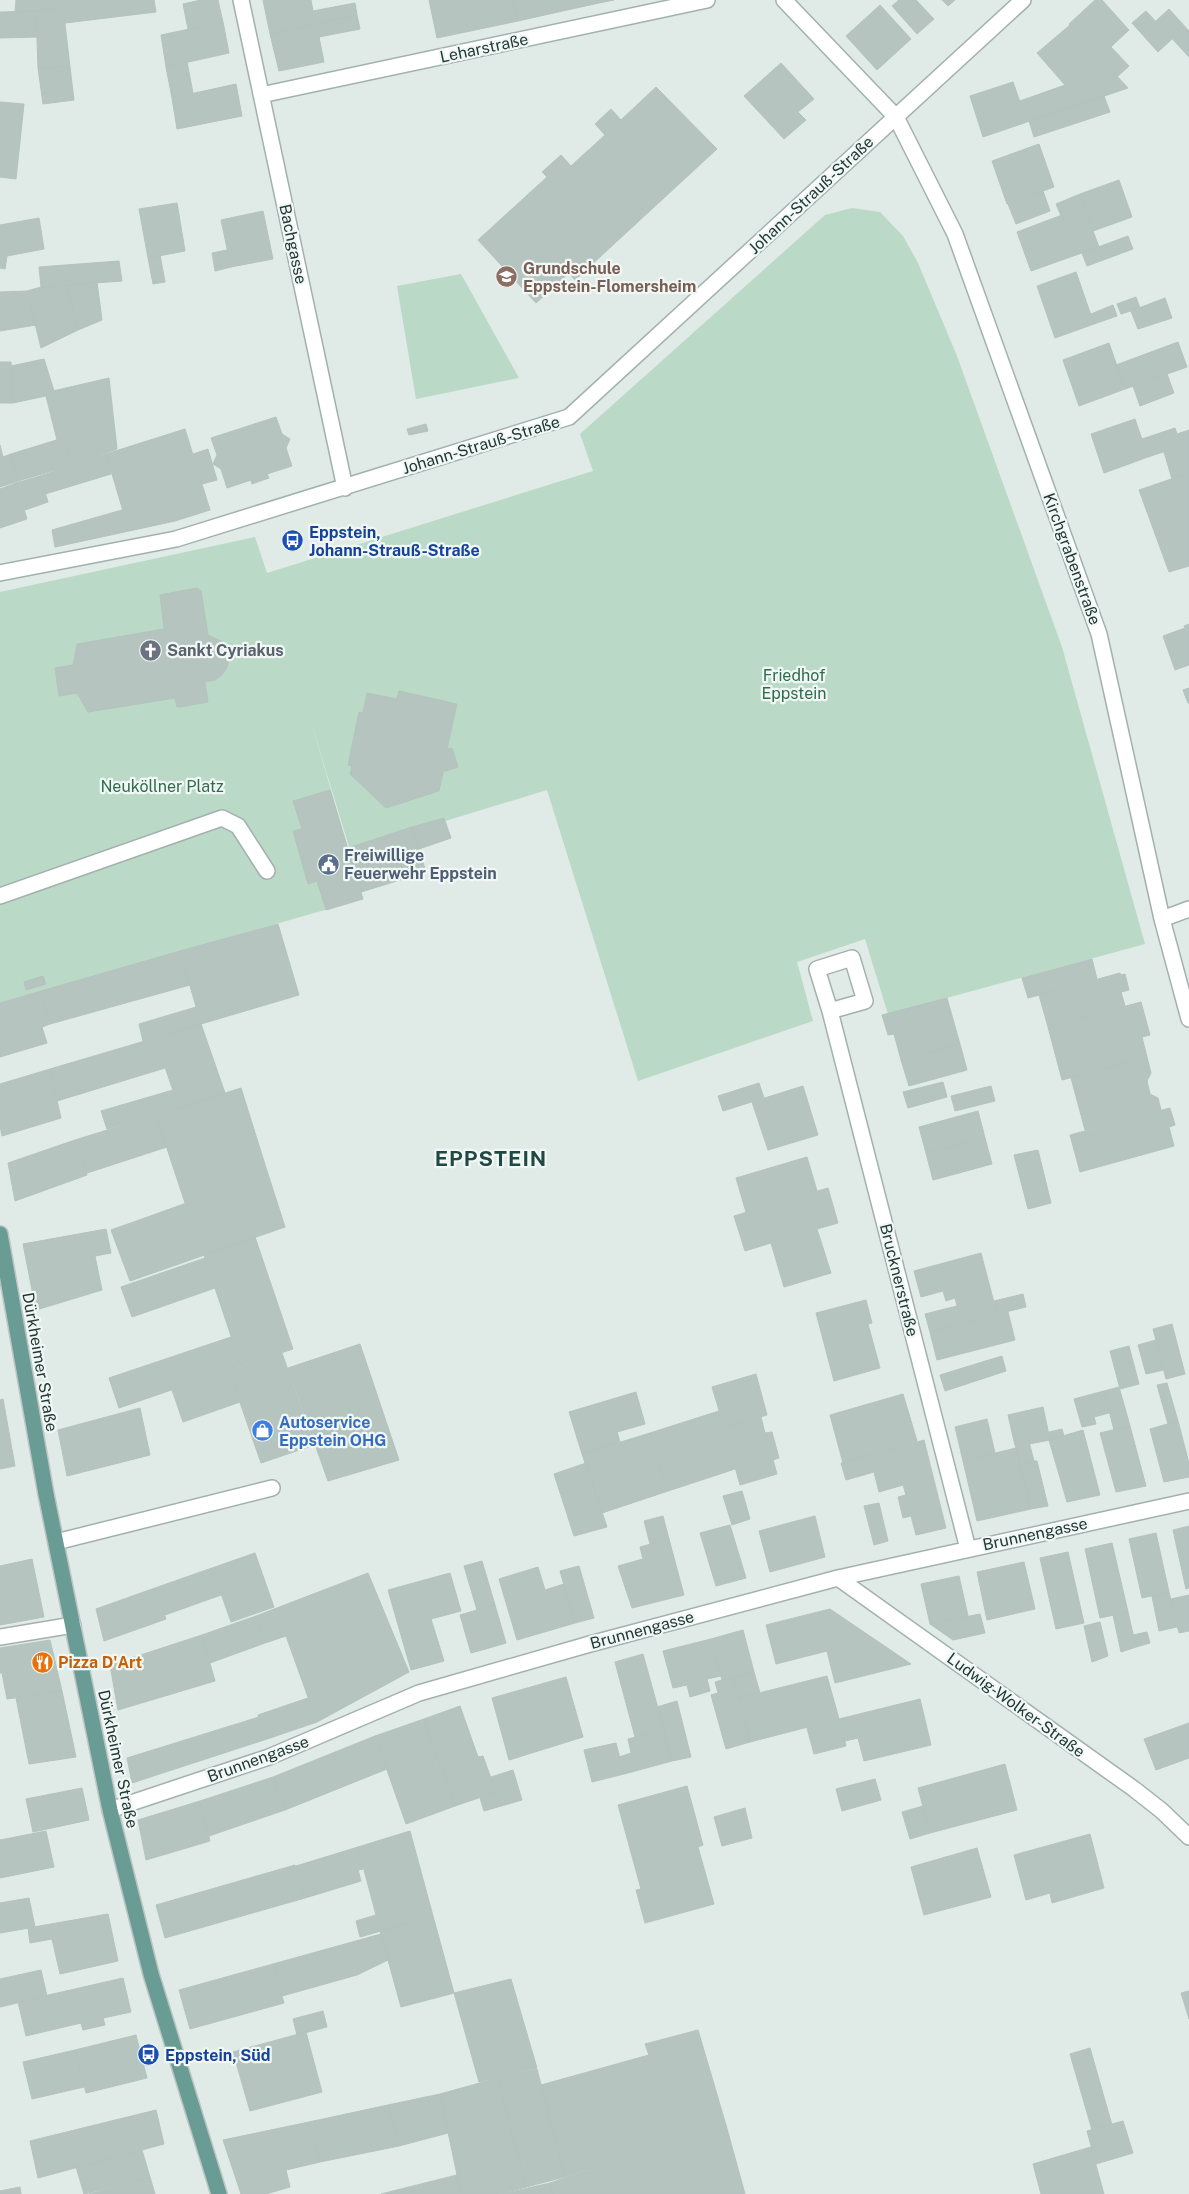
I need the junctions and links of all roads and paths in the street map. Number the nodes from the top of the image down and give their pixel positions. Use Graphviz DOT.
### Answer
graph roads {
  1 [pos="241,0"];
  2 [pos="707,0"];
  3 [pos="784,0"];
  4 [pos="1023,0"];
  5 [pos="262,95"];
  6 [pos="896,117"];
  7 [pos="345,488"];
  8 [pos="0,573"];
  9 [pos="267,871"];
  10 [pos="0,896"];
  11 [pos="1189,909"];
  12 [pos="1162,919"];
  13 [pos="830,1011"];
  14 [pos="1189,1019"];
  15 [pos="0,1234"];
  16 [pos="272,1488"];
  17 [pos="1189,1501"];
  18 [pos="56,1542"];
  19 [pos="968,1549"];
  20 [pos="838,1578"];
  21 [pos="73,1624"];
  22 [pos="0,1637"];
  23 [pos="110,1810"];
  24 [pos="1189,1837"];
  25 [pos="219,2194"];
  1 -- 5 [label="street, Bachgasse"];
  2 -- 5 [label="street, Leharstraße"];
  3 -- 6 [label="street"];
  4 -- 6 [label="street, Johann-Strauß-Straße"];
  5 -- 7 [label="street, Bachgasse"];
  6 -- 7 [label="street, Johann-Strauß-Straße"];
  6 -- 12 [label="street, Kirchgrabenstraße"];
  7 -- 8 [label="street, Johann-Strauß-Straße"];
  9 -- 10 [label="street"];
  11 -- 12 [label="street"];
  12 -- 14 [label="street, Kirchgrabenstraße"];
  13 -- 19 [label="street, Brucknerstraße"];
  15 -- 18 [label="main road, Dürkheimer Straße"];
  16 -- 18 [label="street"];
  17 -- 19 [label="street, Brunnengasse"];
  18 -- 21 [label="main road, Dürkheimer Straße"];
  19 -- 20 [label="street, Brunnengasse"];
  20 -- 23 [label="street, Brunnengasse"];
  20 -- 24 [label="street, Ludwig-Wolker-Straße"];
  21 -- 22 [label="street"];
  21 -- 23 [label="main road, Dürkheimer Straße"];
  23 -- 25 [label="main road, Dürkheimer Straße"];
}
